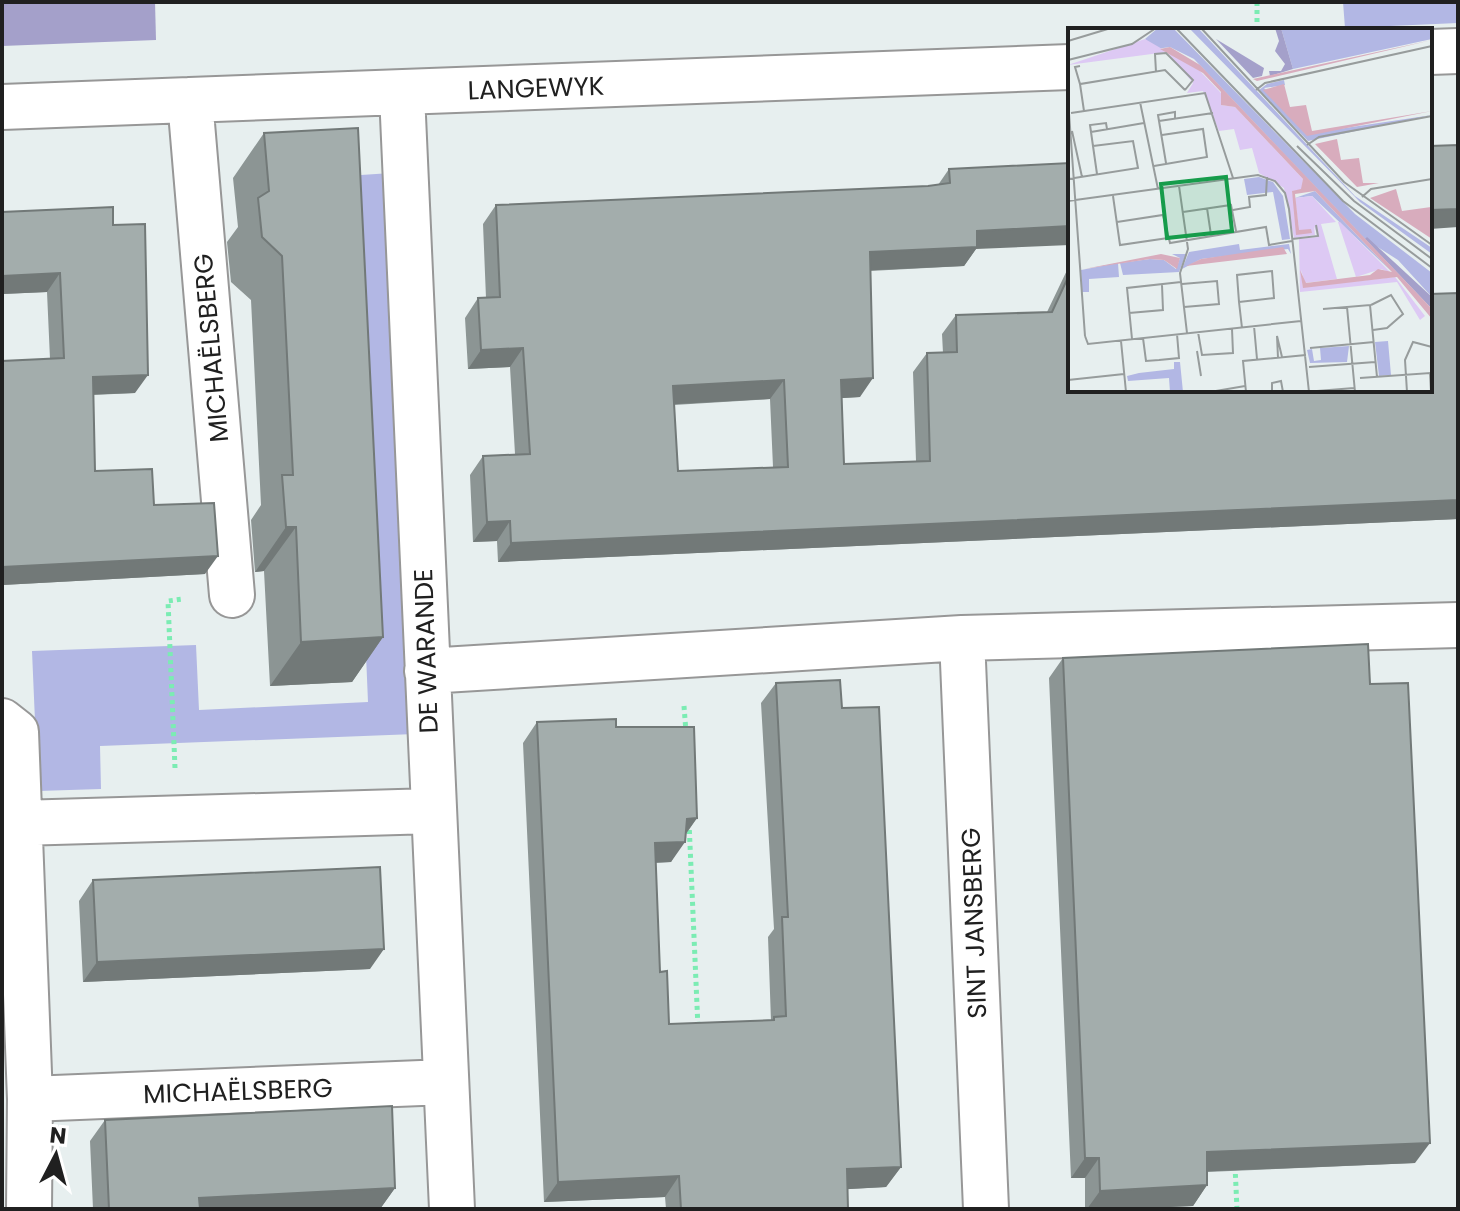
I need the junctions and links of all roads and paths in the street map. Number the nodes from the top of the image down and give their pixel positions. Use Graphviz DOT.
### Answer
graph roads {
  1 [pos="1257,2"];
  2 [pos="1257,28"];
  3 [pos="1458,51"];
  4 [pos="1432,52"];
  5 [pos="1068,67"];
  6 [pos="402,94"];
  7 [pos="190,100"];
  8 [pos="2,107"];
  9 [pos="232,595"];
  10 [pos="1458,625"];
  11 [pos="962,638"];
  12 [pos="682,657"];
  13 [pos="427,671"];
  14 [pos="2,721"];
  15 [pos="686,736"];
  16 [pos="433,811"];
  17 [pos="689,815"];
  18 [pos="177,817"];
  19 [pos="19,823"];
  20 [pos="699,1036"];
  21 [pos="446,1082"];
  22 [pos="30,1099"];
  23 [pos="1235,1162"];
  24 [pos="29,1209"];
  25 [pos="452,1209"];
  26 [pos="986,1209"];
  27 [pos="1237,1209"];
  1 -- 2 [label="path"];
  3 -- 4 [label="street"];
  5 -- 6 [label="street, LANGEWYK"];
  6 -- 7 [label="street, LANGEWYK"];
  6 -- 13 [label="street, DE WARANDE"];
  7 -- 8 [label="street, LANGEWYK"];
  7 -- 9 [label="street, MICHAËLSBERG"];
  9 -- 18 [label="path"];
  10 -- 11 [label="street"];
  11 -- 12 [label="street"];
  11 -- 26 [label="street, SINT JANSBERG"];
  12 -- 13 [label="street"];
  12 -- 15 [label="path"];
  13 -- 16 [label="street, DE WARANDE"];
  14 -- 19 [label="street"];
  16 -- 18 [label="street"];
  16 -- 21 [label="street, DE WARANDE"];
  17 -- 20 [label="path"];
  18 -- 19 [label="street"];
  19 -- 22 [label="street"];
  21 -- 22 [label="street, MICHAËLSBERG"];
  21 -- 25 [label="street, DE WARANDE"];
  22 -- 24 [label="street"];
  23 -- 27 [label="path"];
}
